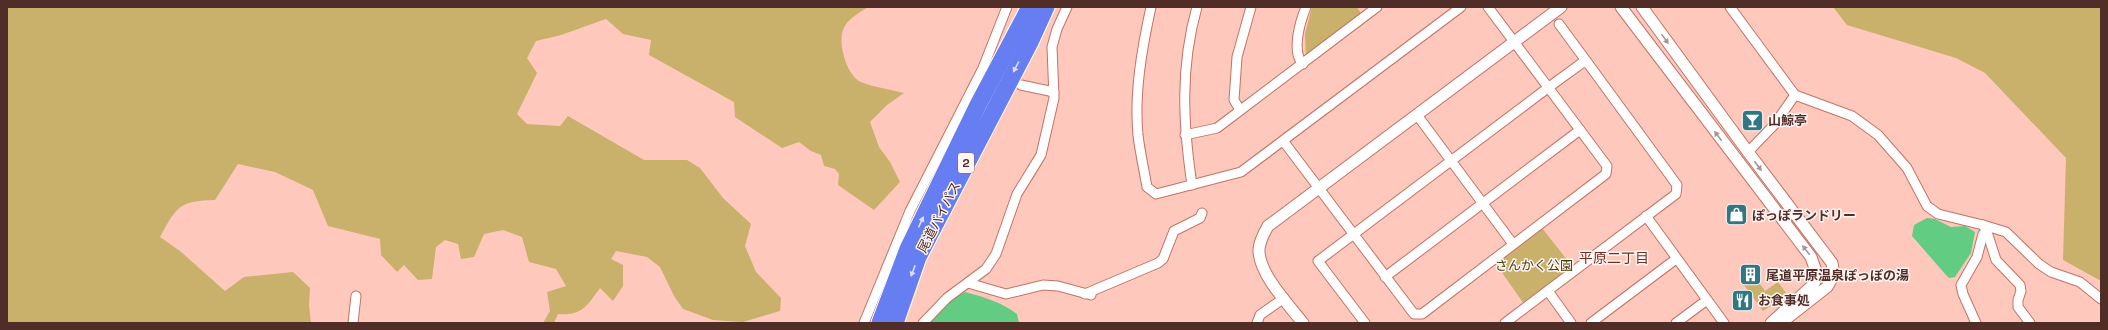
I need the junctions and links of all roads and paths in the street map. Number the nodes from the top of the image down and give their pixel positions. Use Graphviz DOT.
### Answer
graph roads {
  1 [pos="1007,7"];
  2 [pos="1016,7"];
  3 [pos="1030,7"];
  4 [pos="1047,7"];
  5 [pos="1068,7"];
  6 [pos="1151,7"];
  7 [pos="1197,7"];
  8 [pos="1250,7"];
  9 [pos="1306,7"];
  10 [pos="1377,7"];
  11 [pos="1461,7"];
  12 [pos="1488,7"];
  13 [pos="1561,7"];
  14 [pos="1621,7"];
  15 [pos="1642,7"];
  16 [pos="1730,7"];
  17 [pos="1559,24"];
  18 [pos="1514,42"];
  19 [pos="1587,62"];
  20 [pos="1303,64"];
  21 [pos="1021,85"];
  22 [pos="1549,87"];
  23 [pos="1054,92"];
  24 [pos="1795,95"];
  25 [pos="978,105"];
  26 [pos="1240,110"];
  27 [pos="1417,115"];
  28 [pos="1580,130"];
  29 [pos="1185,135"];
  30 [pos="1284,142"];
  31 [pos="1748,152"];
  32 [pos="1452,162"];
  33 [pos="1192,185"];
  34 [pos="1318,188"];
  35 [pos="1784,200"];
  36 [pos="1482,204"];
  37 [pos="1773,207"];
  38 [pos="1202,213"];
  39 [pos="1646,216"];
  40 [pos="1985,228"];
  41 [pos="1352,235"];
  42 [pos="1513,244"];
  43 [pos="1676,258"];
  44 [pos="1385,277"];
  45 [pos="968,283"];
  46 [pos="1548,291"];
  47 [pos="1085,294"];
  48 [pos="356,296"];
  49 [pos="1097,296"];
  50 [pos="1284,298"];
  51 [pos="2101,299"];
  52 [pos="1707,300"];
  53 [pos="353,323"];
  54 [pos="864,323"];
  55 [pos="880,323"];
  56 [pos="895,323"];
  57 [pos="922,323"];
  58 [pos="1257,323"];
  59 [pos="1303,323"];
  60 [pos="1365,323"];
  61 [pos="1505,323"];
  62 [pos="1571,323"];
  63 [pos="1591,323"];
  64 [pos="1676,323"];
  65 [pos="1724,323"];
  66 [pos="1771,323"];
  67 [pos="1781,323"];
  68 [pos="1976,323"];
  69 [pos="2030,323"];
  1 -- 54 [label="street"];
  2 -- 25 [label="highway"];
  3 -- 25 [label="highway, 尾道バイパス / 2"];
  4 -- 56 [label="highway, 尾道バイパス / 2, one-way"];
  5 -- 23 [label="street"];
  6 -- 33 [label="street"];
  7 -- 29 [label="street"];
  8 -- 26 [label="street"];
  9 -- 20 [label="street"];
  10 -- 20 [label="street"];
  11 -- 30 [label="street"];
  12 -- 18 [label="street"];
  13 -- 18 [label="street"];
  37 -- 14 [label="street, one-way"];
  15 -- 31 [label="street, one-way"];
  16 -- 24 [label="street"];
  17 -- 19 [label="street"];
  18 -- 22 [label="street"];
  18 -- 27 [label="street"];
  19 -- 22 [label="street"];
  19 -- 39 [label="street"];
  20 -- 26 [label="street"];
  21 -- 23 [label="street"];
  22 -- 28 [label="street"];
  22 -- 32 [label="street"];
  23 -- 45 [label="street"];
  24 -- 31 [label="street"];
  24 -- 40 [label="street"];
  55 -- 25 [label="highway, 尾道バイパス / 2, one-way"];
  26 -- 29 [label="street"];
  27 -- 32 [label="street"];
  27 -- 34 [label="street"];
  28 -- 36 [label="street"];
  28 -- 42 [label="street"];
  29 -- 33 [label="street"];
  30 -- 33 [label="street"];
  30 -- 34 [label="street"];
  31 -- 35 [label="street, one-way"];
  32 -- 36 [label="street"];
  32 -- 41 [label="street"];
  34 -- 41 [label="street"];
  34 -- 50 [label="street"];
  35 -- 37 [label="street"];
  35 -- 67 [label="street"];
  36 -- 42 [label="street"];
  36 -- 44 [label="street"];
  66 -- 37 [label="street, one-way"];
  38 -- 47 [label="street"];
  39 -- 43 [label="street"];
  39 -- 46 [label="street"];
  40 -- 51 [label="street"];
  40 -- 68 [label="street"];
  40 -- 69 [label="street"];
  41 -- 44 [label="street"];
  41 -- 60 [label="street"];
  42 -- 44 [label="street"];
  43 -- 52 [label="street"];
  43 -- 63 [label="street"];
  45 -- 47 [label="street"];
  45 -- 57 [label="street"];
  46 -- 61 [label="street"];
  46 -- 62 [label="street"];
  47 -- 49 [label="street"];
  48 -- 53 [label="street"];
  50 -- 58 [label="street"];
  50 -- 59 [label="street"];
  52 -- 64 [label="street"];
  52 -- 65 [label="street"];
}
